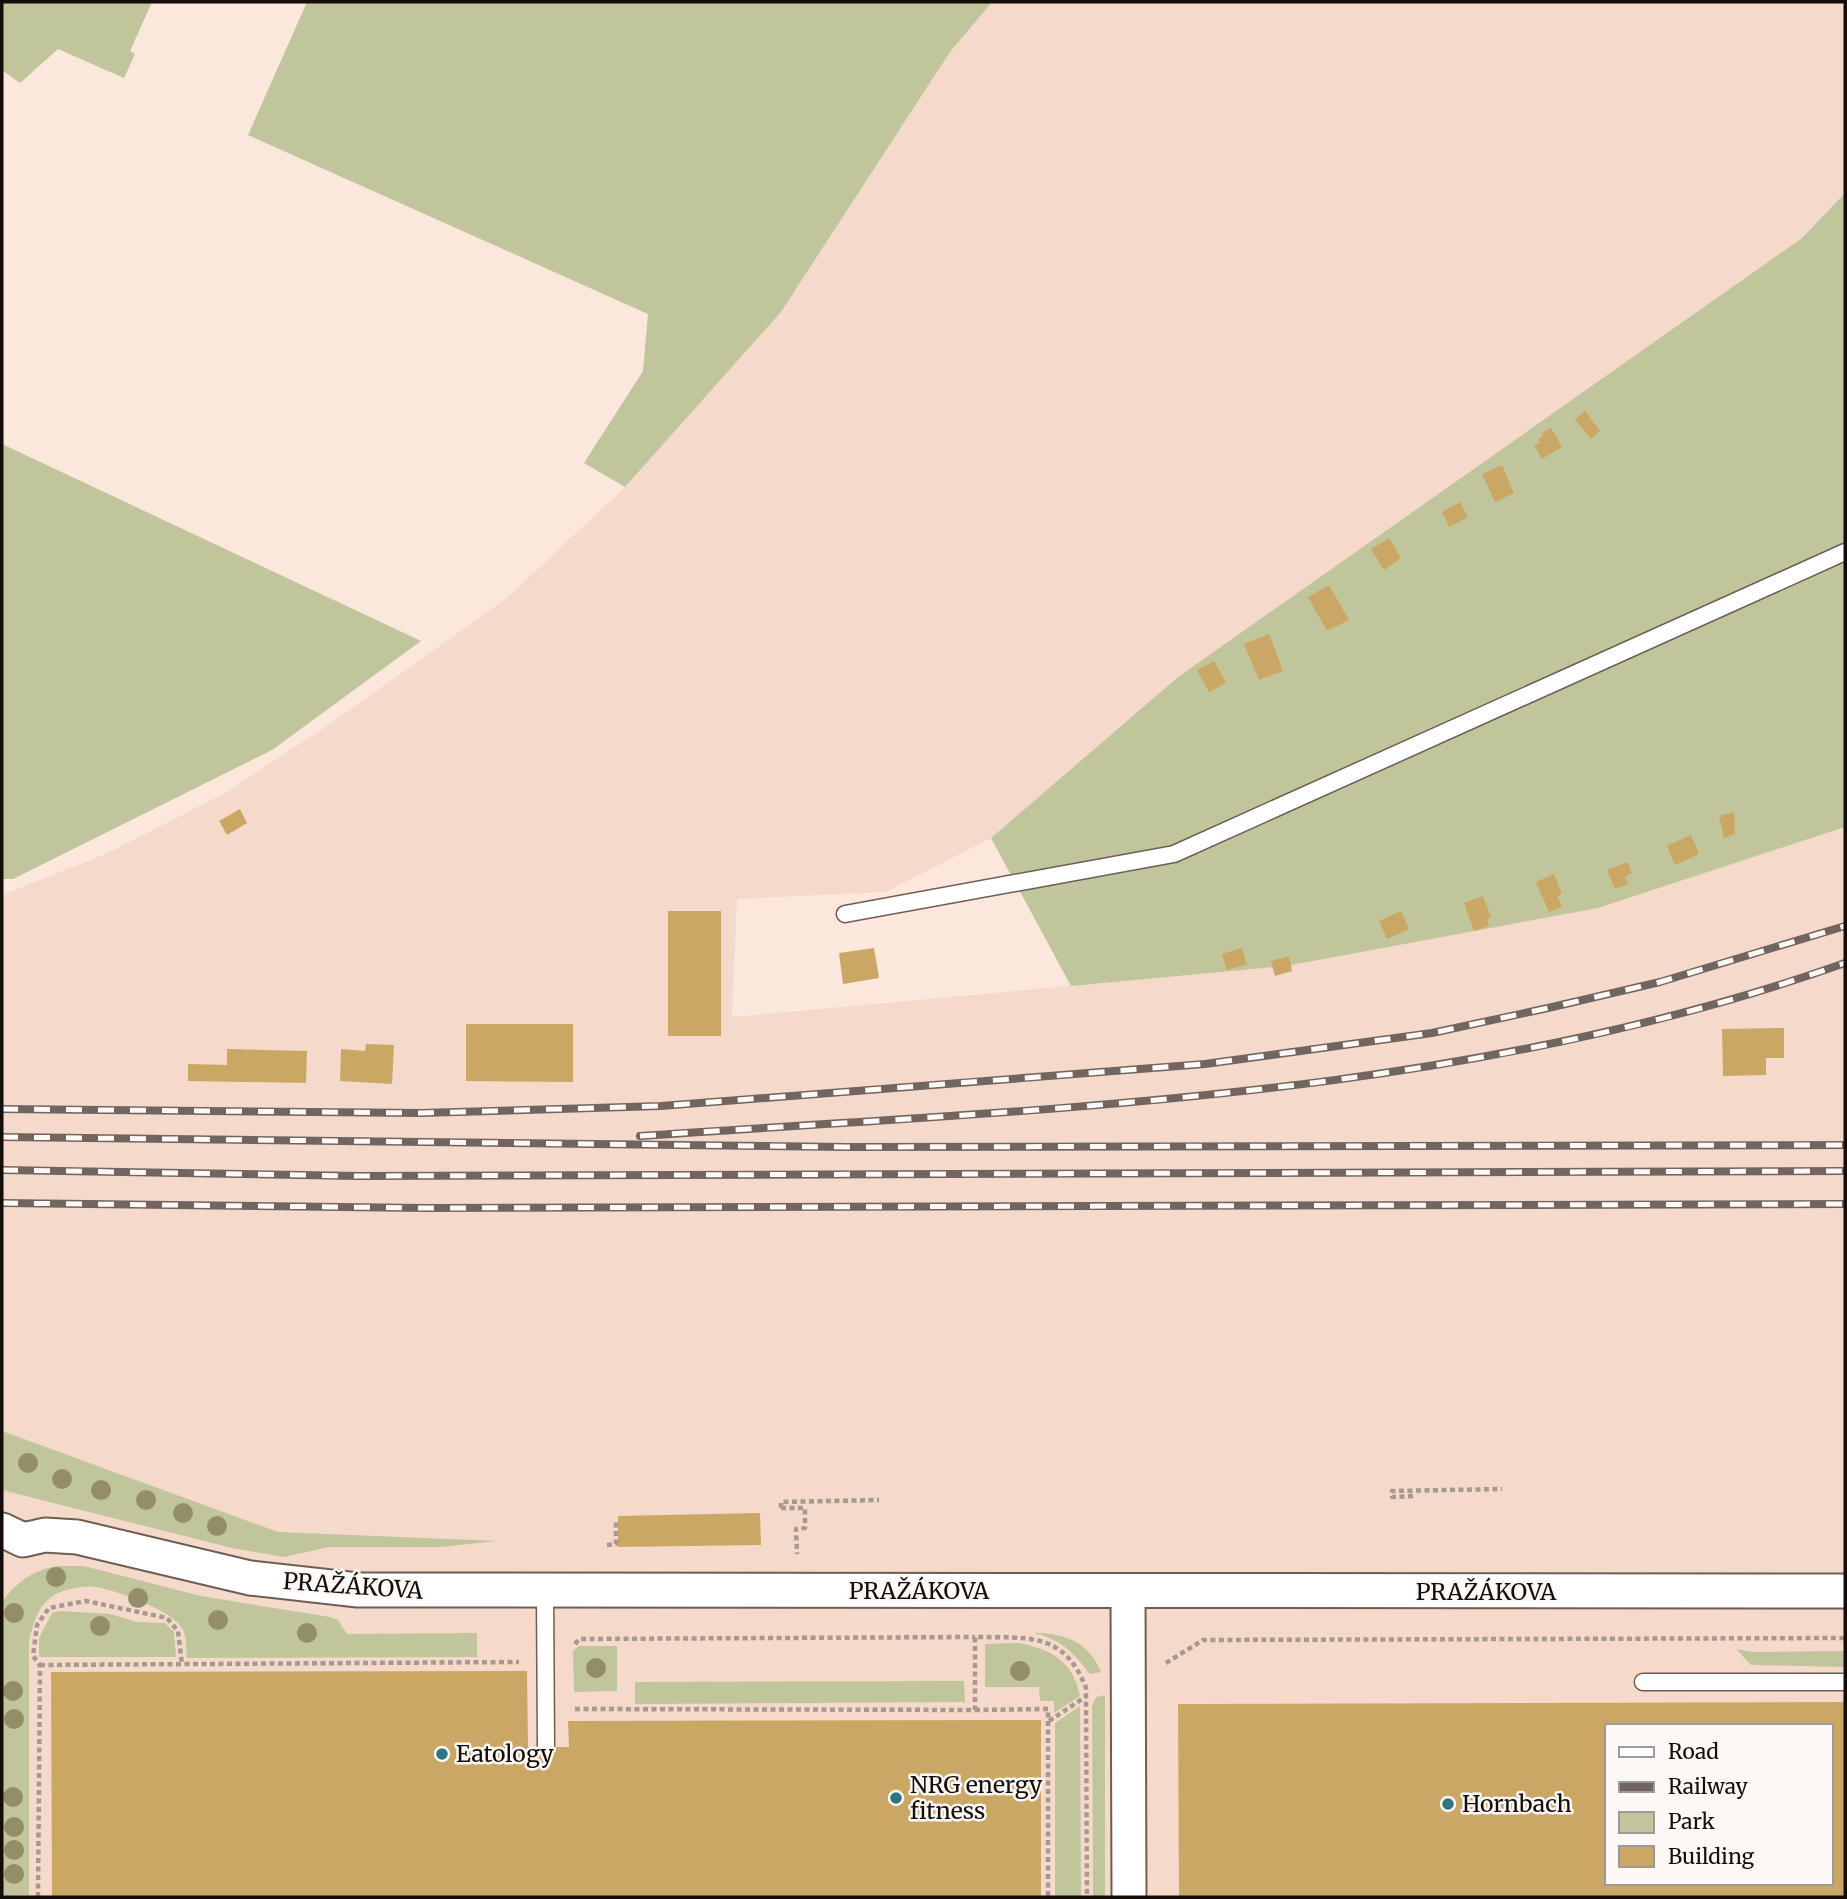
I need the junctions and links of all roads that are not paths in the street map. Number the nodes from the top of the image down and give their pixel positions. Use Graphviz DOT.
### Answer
graph roads {
  1 [pos="1845,552"];
  2 [pos="845,914"];
  3 [pos="9,1543"];
  4 [pos="1845,1591"];
  5 [pos="545,1592"];
  6 [pos="1128,1593"];
  7 [pos="1643,1682"];
  8 [pos="1845,1682"];
  9 [pos="546,1747"];
  10 [pos="1129,1897"];
  1 -- 2 [label="lane"];
  3 -- 5 [label="street, PRAŽÁKOVA"];
  4 -- 6 [label="street, PRAŽÁKOVA"];
  5 -- 6 [label="street, PRAŽÁKOVA"];
  5 -- 9 [label="lane"];
  6 -- 10 [label="street"];
  7 -- 8 [label="lane"];
}
